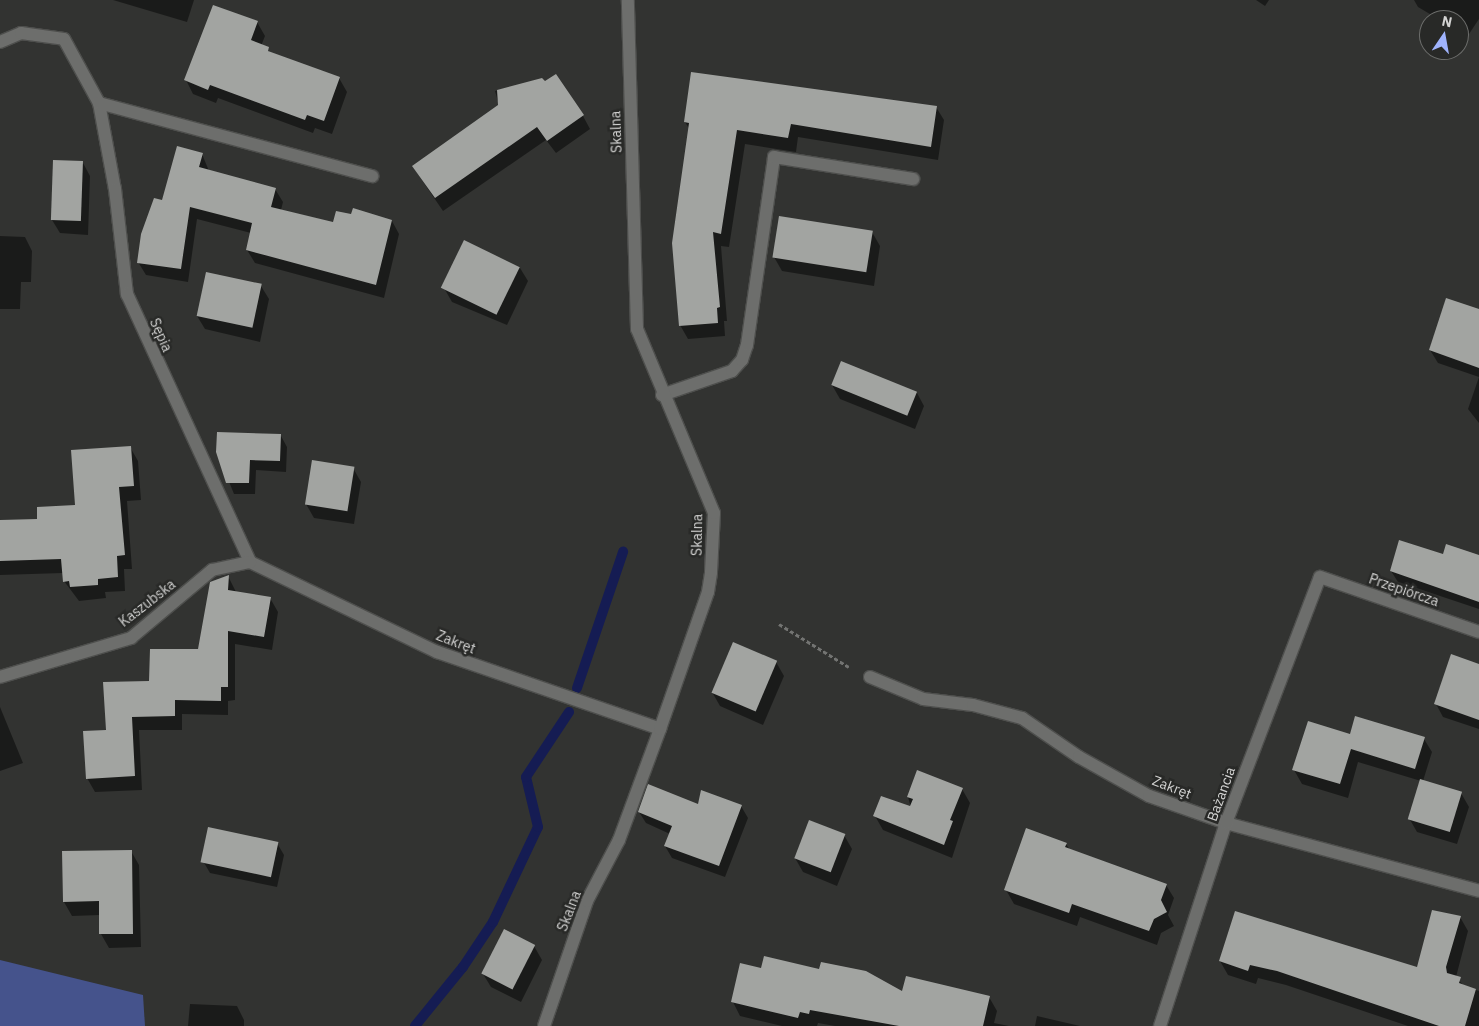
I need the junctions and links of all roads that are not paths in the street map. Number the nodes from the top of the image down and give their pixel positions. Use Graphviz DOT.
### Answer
graph roads {
  1 [pos="628,0"];
  2 [pos="0,42"];
  3 [pos="99,102"];
  4 [pos="372,176"];
  5 [pos="913,180"];
  6 [pos="662,394"];
  7 [pos="250,562"];
  8 [pos="1320,577"];
  9 [pos="1479,632"];
  10 [pos="0,677"];
  11 [pos="870,677"];
  12 [pos="660,729"];
  13 [pos="1226,823"];
  14 [pos="1479,892"];
  15 [pos="544,1026"];
  16 [pos="1160,1026"];
  1 -- 6 [label="street, Skalna"];
  2 -- 3 [label="street, Sępia"];
  3 -- 4 [label="street"];
  3 -- 7 [label="street, Sępia"];
  5 -- 6 [label="street"];
  6 -- 12 [label="street, Skalna"];
  7 -- 10 [label="street, Kaszubska"];
  7 -- 12 [label="street, Zakręt"];
  8 -- 9 [label="street, Przepiórcza"];
  8 -- 13 [label="street, Bażancia"];
  11 -- 13 [label="street, Zakręt"];
  12 -- 15 [label="street, Skalna"];
  13 -- 14 [label="street, Zakręt"];
  13 -- 16 [label="street, Bażancia"];
}
